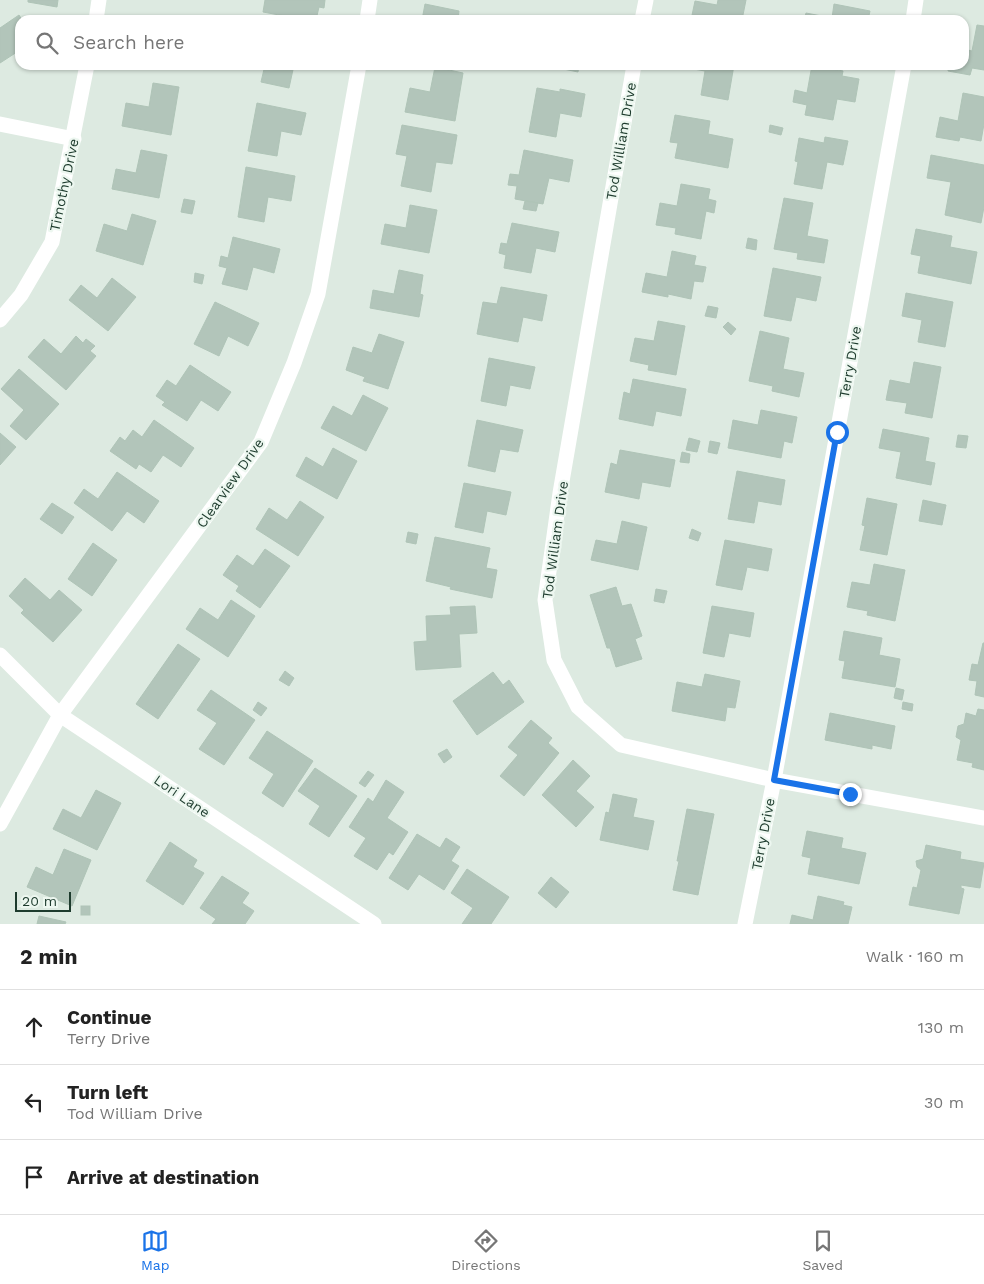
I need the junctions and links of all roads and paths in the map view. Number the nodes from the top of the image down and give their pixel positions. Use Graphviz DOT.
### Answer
graph roads {
  1 [pos="99,0"];
  2 [pos="370,0"];
  3 [pos="646,0"];
  4 [pos="916,0"];
  5 [pos="97,15"];
  6 [pos="368,15"];
  7 [pos="643,15"];
  8 [pos="913,15"];
  9 [pos="86,70"];
  10 [pos="358,70"];
  11 [pos="633,70"];
  12 [pos="903,70"];
  13 [pos="0,124"];
  14 [pos="74,139"];
  15 [pos="0,320"];
  16 [pos="0,655"];
  17 [pos="60,715"];
  18 [pos="774,780"];
  19 [pos="984,818"];
  20 [pos="0,824"];
  21 [pos="374,924"];
  22 [pos="746,924"];
  1 -- 5 [label="street"];
  2 -- 6 [label="street"];
  3 -- 7 [label="street"];
  4 -- 8 [label="street"];
  9 -- 14 [label="street, Timothy Drive"];
  10 -- 17 [label="street, Clearview Drive"];
  11 -- 18 [label="street, Tod William Drive"];
  12 -- 18 [label="street, Terry Drive"];
  13 -- 14 [label="street"];
  14 -- 15 [label="street, Timothy Drive"];
  16 -- 17 [label="street, Lori Lane"];
  17 -- 20 [label="street, Clearview Drive"];
  17 -- 21 [label="street, Lori Lane"];
  18 -- 19 [label="street, Tod William Drive"];
  18 -- 22 [label="street, Terry Drive"];
}
